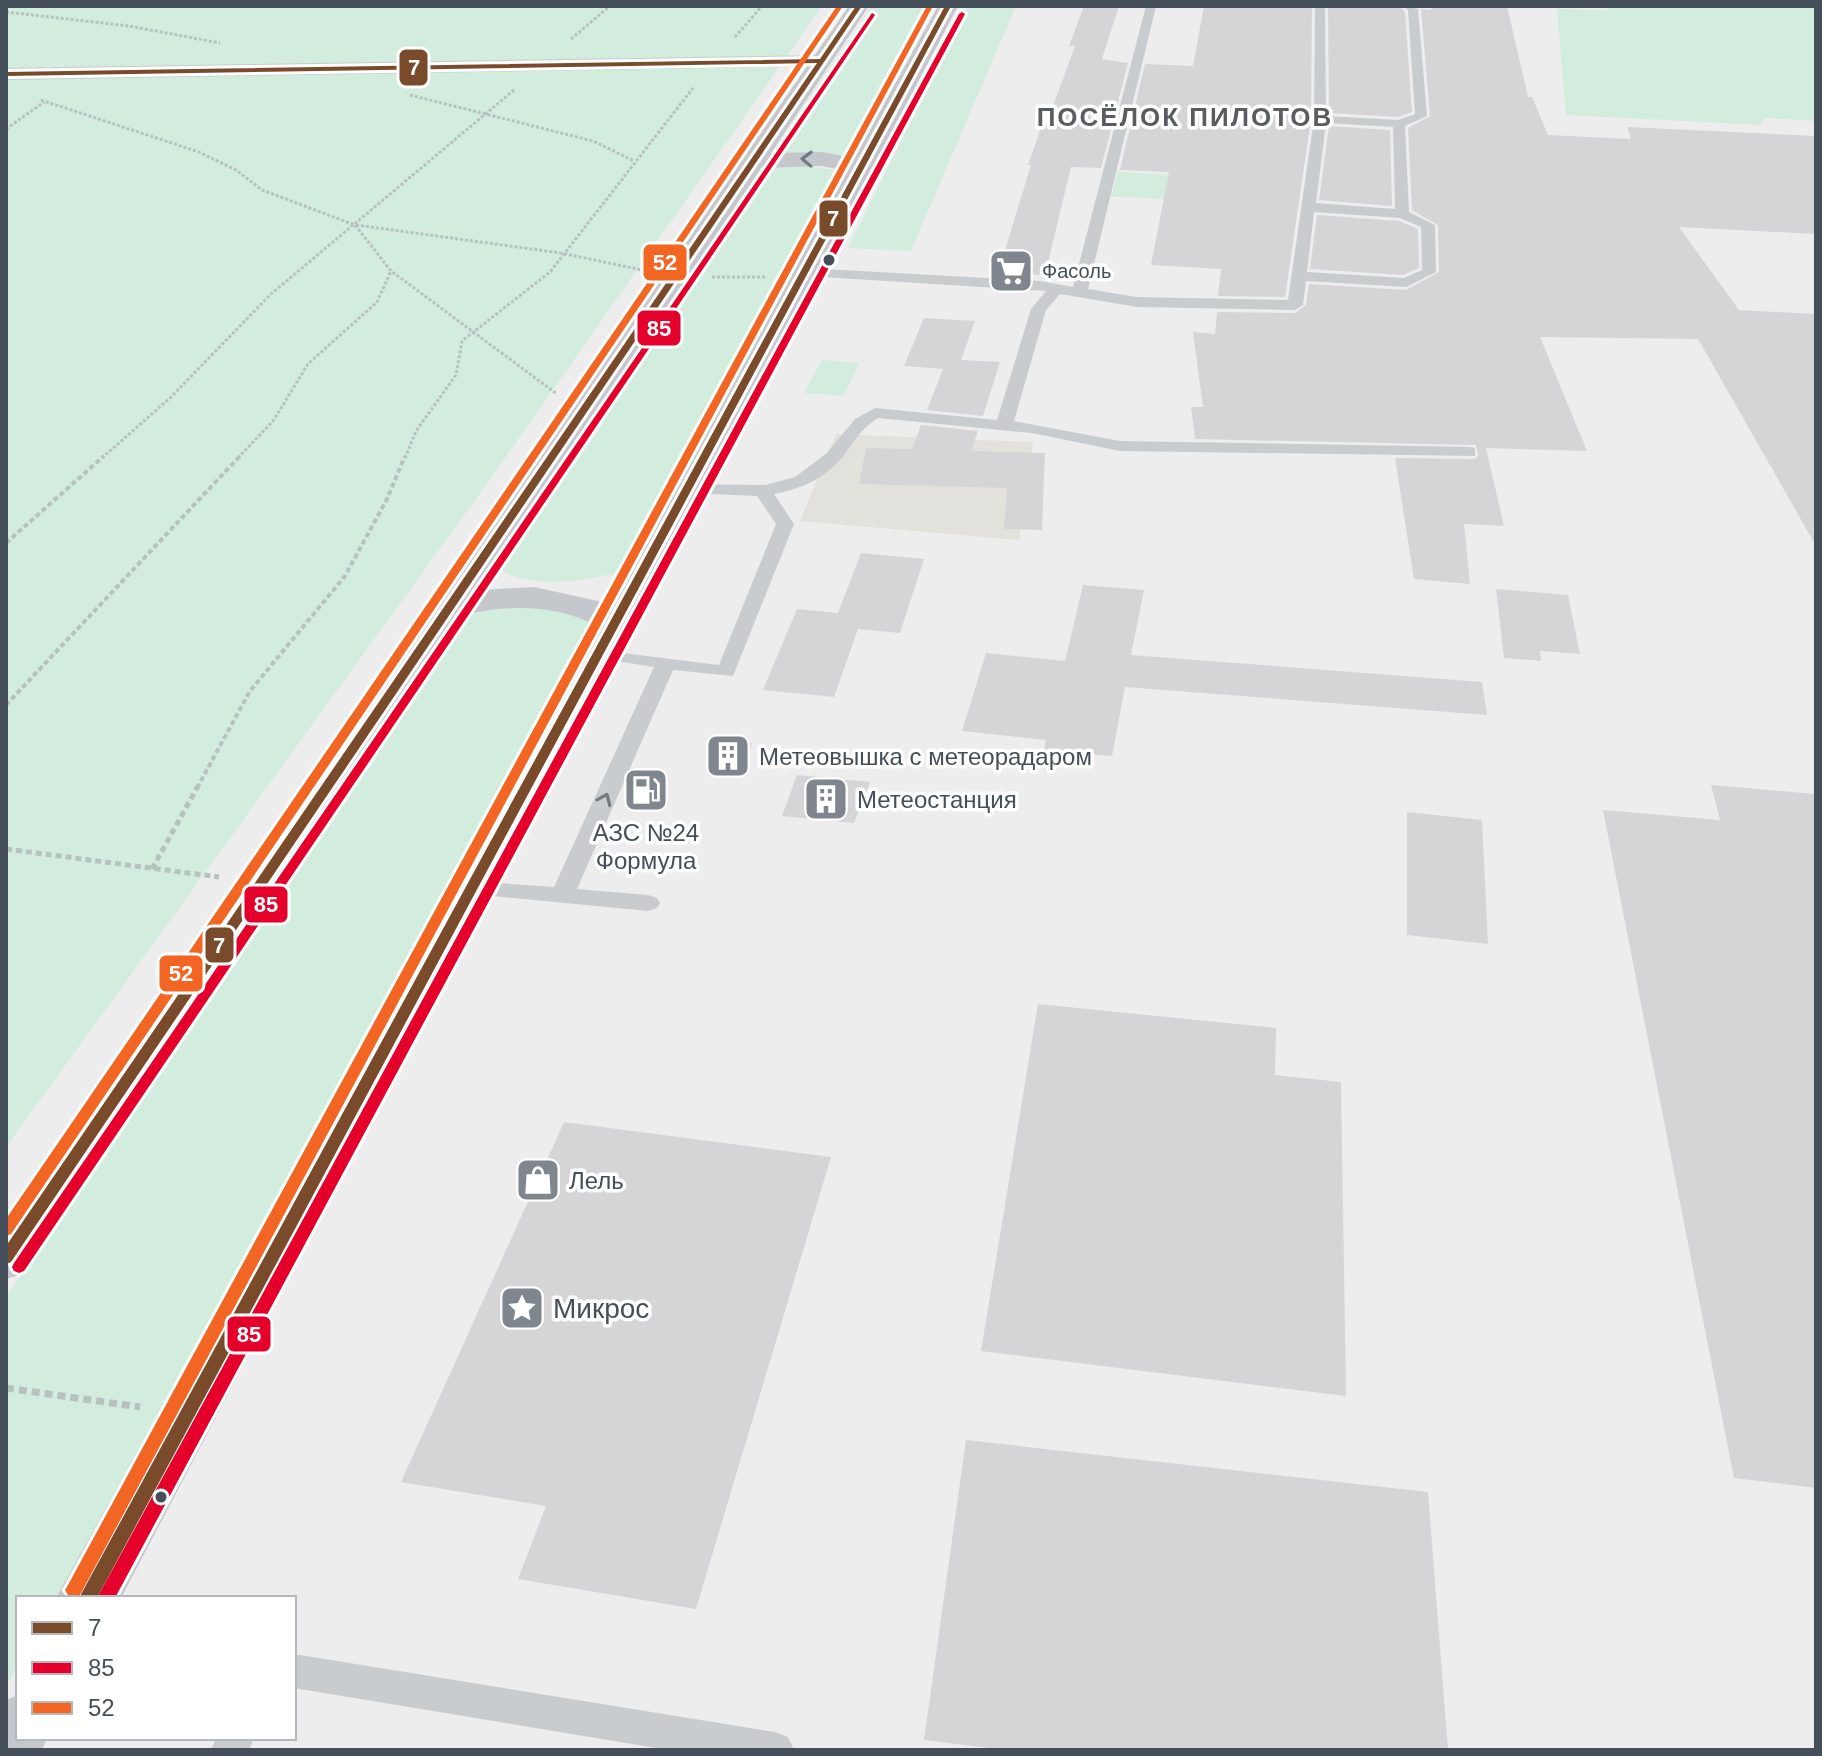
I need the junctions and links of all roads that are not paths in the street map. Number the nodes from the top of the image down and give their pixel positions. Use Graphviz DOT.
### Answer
graph roads {
  1 [pos="859,6"];
  2 [pos="948,6"];
  3 [pos="1151,6"];
  4 [pos="1320,6"];
  5 [pos="1408,6"];
  6 [pos="821,61"];
  7 [pos="9,74"];
  8 [pos="1320,119"];
  9 [pos="1399,124"];
  10 [pos="750,161"];
  11 [pos="863,167"];
  12 [pos="1307,207"];
  13 [pos="1402,214"];
  14 [pos="804,275"];
  15 [pos="1297,276"];
  16 [pos="1057,288"];
  17 [pos="1080,291"];
  18 [pos="1004,425"];
  19 [pos="1469,452"];
  20 [pos="688,488"];
  21 [pos="764,493"];
  22 [pos="475,567"];
  23 [pos="641,575"];
  24 [pos="448,607"];
  25 [pos="607,637"];
  26 [pos="665,665"];
  27 [pos="471,888"];
  28 [pos="562,896"];
  29 [pos="648,903"];
  30 [pos="6,1258"];
  31 [pos="89,1596"];
  32 [pos="296,1671"];
  33 [pos="16,1731"];
  34 [pos="6,1750"];
  35 [pos="775,1750"];
  1 -- 6 [label="main road"];
  2 -- 11 [label="main road"];
  3 -- 17 [label="lane"];
  4 -- 8 [label="lane"];
  5 -- 9 [label="lane"];
  6 -- 7 [label="street"];
  6 -- 10 [label="main road"];
  8 -- 9 [label="lane"];
  8 -- 12 [label="lane"];
  9 -- 13 [label="lane"];
  11 -- 10 [label="main road, one-way"];
  10 -- 22 [label="main road"];
  11 -- 14 [label="main road"];
  12 -- 13 [label="lane"];
  12 -- 15 [label="lane"];
  13 -- 15 [label="lane"];
  14 -- 16 [label="lane"];
  14 -- 20 [label="main road"];
  15 -- 17 [label="lane"];
  16 -- 17 [label="lane"];
  16 -- 18 [label="lane"];
  18 -- 19 [label="lane"];
  18 -- 21 [label="lane"];
  20 -- 21 [label="lane"];
  20 -- 23 [label="main road"];
  21 -- 26 [label="lane"];
  22 -- 23 [label="main road"];
  22 -- 24 [label="main road"];
  23 -- 25 [label="main road"];
  24 -- 25 [label="main road"];
  24 -- 30 [label="main road"];
  25 -- 26 [label="lane"];
  25 -- 27 [label="main road"];
  28 -- 26 [label="lane, one-way"];
  27 -- 28 [label="lane"];
  27 -- 31 [label="main road"];
  28 -- 29 [label="lane"];
  32 -- 35 [label="lane"];
  33 -- 34 [label="main road"];
}
